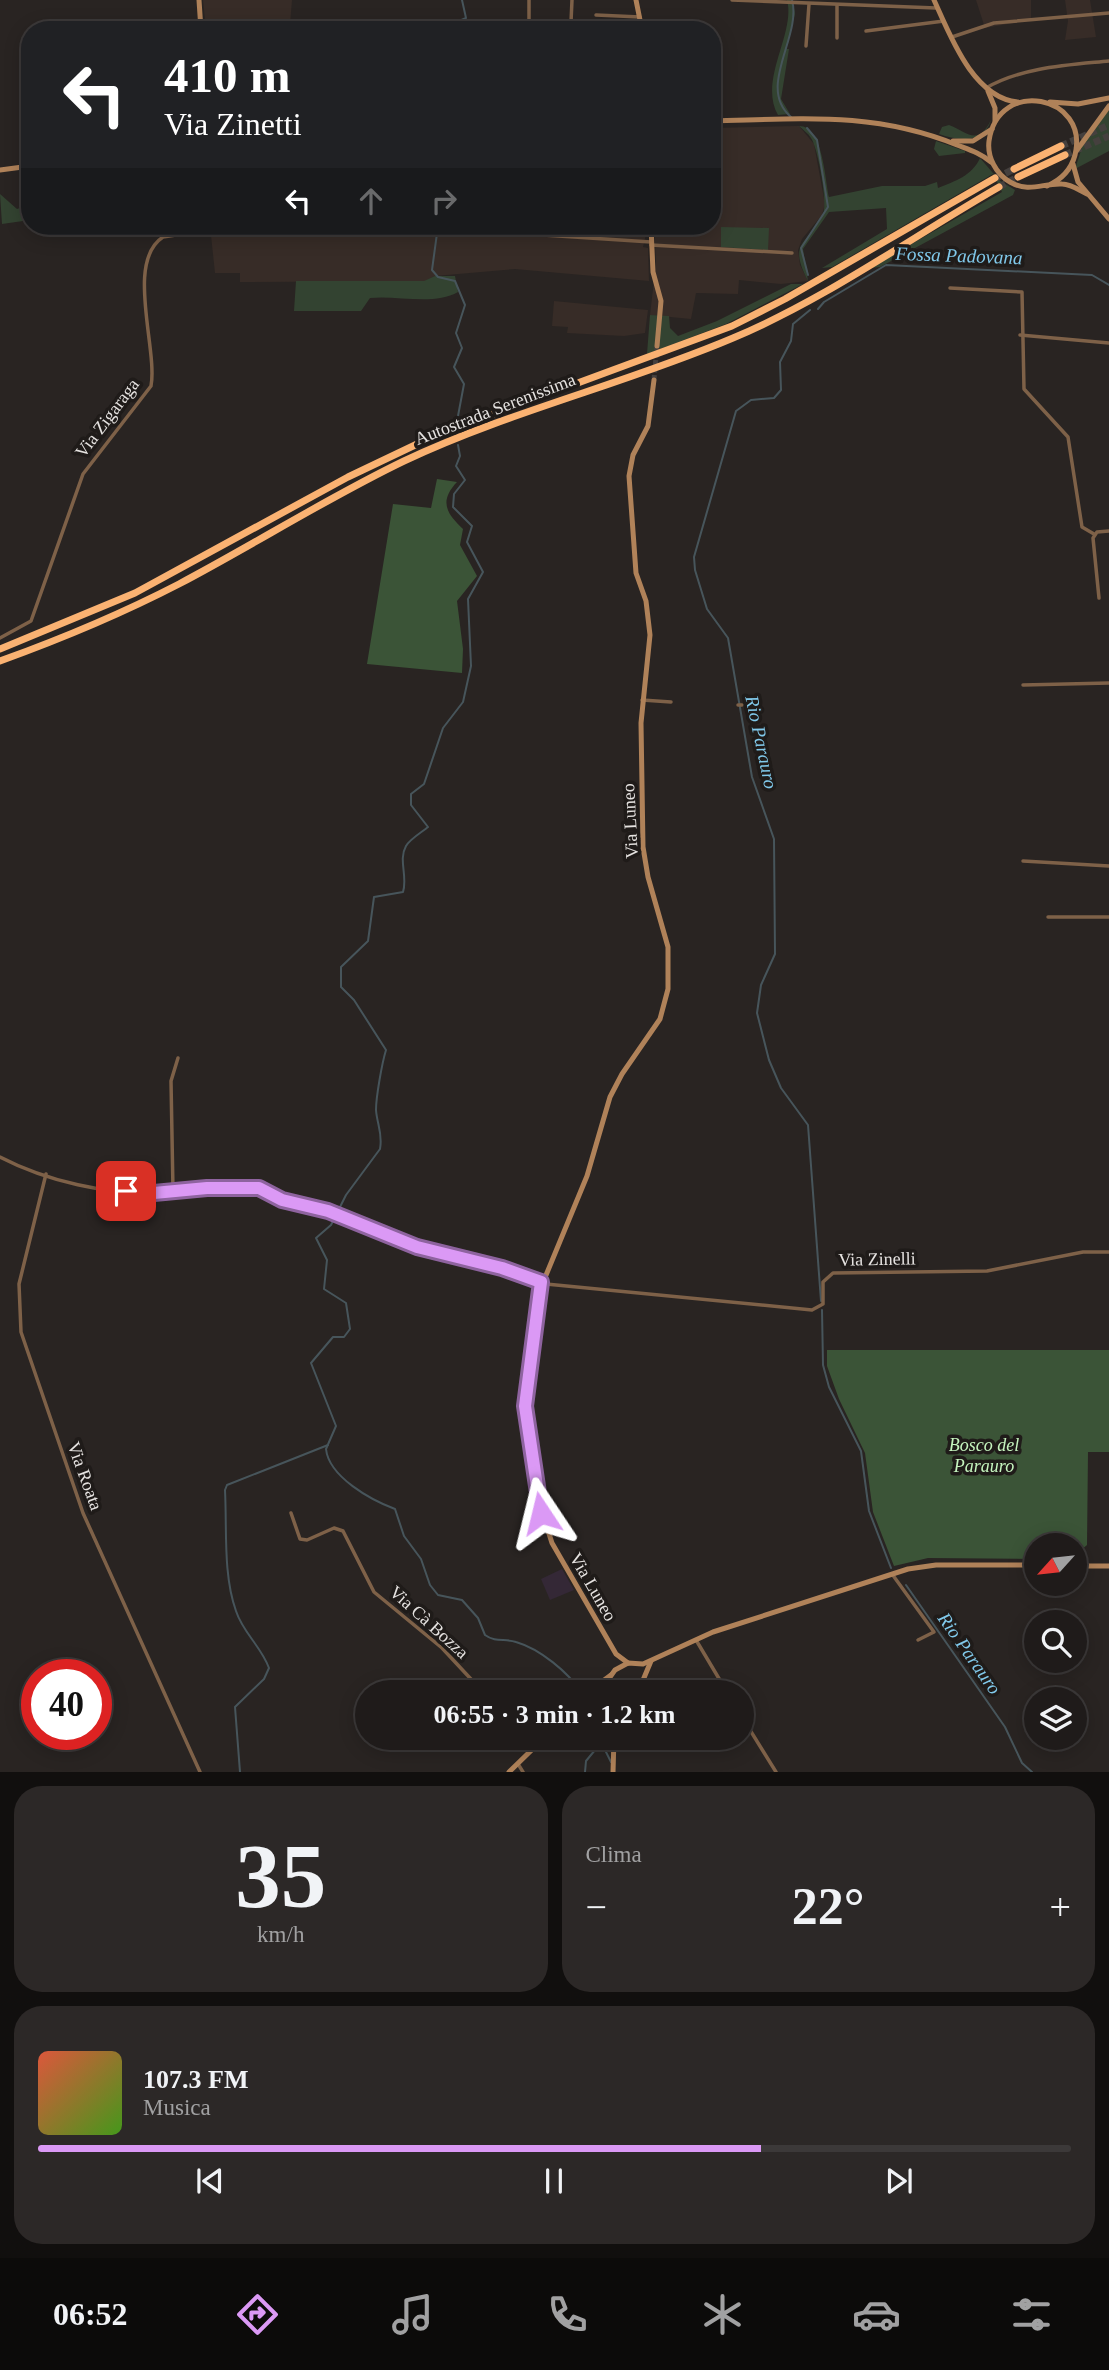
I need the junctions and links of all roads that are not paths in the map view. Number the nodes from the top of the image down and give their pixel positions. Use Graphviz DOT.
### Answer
graph roads {
  1 [pos="200,0"];
  2 [pos="529,0"];
  3 [pos="572,0"];
  4 [pos="636,0"];
  5 [pos="732,0"];
  6 [pos="748,0"];
  7 [pos="885,0"];
  8 [pos="934,0"];
  9 [pos="808,4"];
  10 [pos="837,5"];
  11 [pos="885,7"];
  12 [pos="937,7"];
  13 [pos="1109,13"];
  14 [pos="596,15"];
  15 [pos="640,17"];
  16 [pos="201,21"];
  17 [pos="529,21"];
  18 [pos="571,21"];
  19 [pos="641,21"];
  20 [pos="944,21"];
  21 [pos="866,31"];
  22 [pos="952,37"];
  23 [pos="837,38"];
  24 [pos="806,46"];
  25 [pos="1109,61"];
  26 [pos="987,89"];
  27 [pos="1109,98"];
  28 [pos="1021,102"];
  29 [pos="1046,102"];
  30 [pos="1109,106"];
  31 [pos="721,121"];
  32 [pos="995,122"];
  33 [pos="992,129"];
  34 [pos="949,141"];
  35 [pos="1061,146"];
  36 [pos="1076,152"];
  37 [pos="1065,155"];
  38 [pos="1073,161"];
  39 [pos="993,164"];
  40 [pos="21,167"];
  41 [pos="1014,169"];
  42 [pos="0,170"];
  43 [pos="1018,177"];
  44 [pos="995,178"];
  45 [pos="1047,186"];
  46 [pos="999,187"];
  47 [pos="1087,194"];
  48 [pos="1109,219"];
  49 [pos="176,235"];
  50 [pos="538,235"];
  51 [pos="651,235"];
  52 [pos="651,243"];
  53 [pos="792,253"];
  54 [pos="950,288"];
  55 [pos="1020,335"];
  56 [pos="1109,343"];
  57 [pos="657,345"];
  58 [pos="654,380"];
  59 [pos="1109,531"];
  60 [pos="1094,534"];
  61 [pos="1099,598"];
  62 [pos="0,638"];
  63 [pos="0,649"];
  64 [pos="0,661"];
  65 [pos="1109,683"];
  66 [pos="1023,685"];
  67 [pos="642,700"];
  68 [pos="671,702"];
  69 [pos="1023,861"];
  70 [pos="1109,866"];
  71 [pos="1048,917"];
  72 [pos="1109,917"];
  73 [pos="178,1058"];
  74 [pos="0,1157"];
  75 [pos="46,1174"];
  76 [pos="173,1191"];
  77 [pos="1109,1252"];
  78 [pos="543,1283"];
  79 [pos="291,1513"];
  80 [pos="1024,1565"];
  81 [pos="1087,1566"];
  82 [pos="1109,1566"];
  83 [pos="892,1574"];
  84 [pos="695,1640"];
  85 [pos="918,1640"];
  86 [pos="616,1654"];
  87 [pos="653,1659"];
  88 [pos="628,1663"];
  89 [pos="637,1665"];
  90 [pos="617,1669"];
  91 [pos="611,1675"];
  92 [pos="644,1676"];
  93 [pos="472,1680"];
  94 [pos="604,1680"];
  95 [pos="612,1680"];
  96 [pos="643,1680"];
  97 [pos="720,1680"];
  98 [pos="754,1736"];
  99 [pos="614,1750"];
  100 [pos="530,1752"];
  101 [pos="518,1764"];
  102 [pos="613,1771"];
  103 [pos="200,1772"];
  104 [pos="509,1772"];
  105 [pos="523,1772"];
  106 [pos="776,1772"];
  1 -- 16 [label="street"];
  2 -- 17 [label="street"];
  3 -- 18 [label="street"];
  4 -- 15 [label="street"];
  5 -- 6 [label="street"];
  6 -- 9 [label="street"];
  7 -- 11 [label="street"];
  8 -- 12 [label="street"];
  9 -- 10 [label="street"];
  9 -- 24 [label="street"];
  10 -- 11 [label="street"];
  10 -- 23 [label="street"];
  11 -- 12 [label="street"];
  12 -- 20 [label="street"];
  13 -- 22 [label="street"];
  14 -- 15 [label="street"];
  15 -- 19 [label="street"];
  20 -- 21 [label="street"];
  20 -- 22 [label="street"];
  22 -- 26 [label="street"];
  25 -- 26 [label="street"];
  26 -- 28 [label="street"];
  26 -- 32 [label="street"];
  27 -- 29 [label="street"];
  28 -- 29 [label="street"];
  28 -- 32 [label="street"];
  29 -- 36 [label="street"];
  30 -- 36 [label="street"];
  31 -- 34 [label="street"];
  32 -- 33 [label="street"];
  33 -- 34 [label="street"];
  33 -- 39 [label="street"];
  34 -- 39 [label="street"];
  35 -- 41 [label="highway"];
  36 -- 38 [label="street"];
  37 -- 43 [label="highway"];
  38 -- 45 [label="street"];
  38 -- 47 [label="street"];
  39 -- 45 [label="street"];
  40 -- 42 [label="street"];
  44 -- 63 [label="highway, Autostrada Serenissima"];
  45 -- 47 [label="street"];
  46 -- 64 [label="highway, Autostrada Serenissima"];
  47 -- 48 [label="street"];
  49 -- 62 [label="street, Via Zigaraga"];
  50 -- 52 [label="street"];
  51 -- 52 [label="street"];
  52 -- 53 [label="street"];
  52 -- 57 [label="street"];
  54 -- 55 [label="street"];
  55 -- 56 [label="street"];
  55 -- 60 [label="street"];
  58 -- 67 [label="street, Via Luneo"];
  59 -- 60 [label="street"];
  60 -- 61 [label="street"];
  65 -- 66 [label="street"];
  67 -- 68 [label="street"];
  67 -- 78 [label="street, Via Luneo"];
  69 -- 70 [label="street"];
  71 -- 72 [label="street"];
  73 -- 76 [label="street"];
  74 -- 75 [label="street"];
  75 -- 76 [label="street"];
  75 -- 103 [label="street, Via Roata"];
  76 -- 78 [label="street"];
  77 -- 78 [label="street, Via Zinelli"];
  78 -- 86 [label="street, Via Luneo"];
  79 -- 93 [label="street, Via Cà Bozza"];
  80 -- 83 [label="street"];
  81 -- 82 [label="street"];
  83 -- 84 [label="street"];
  83 -- 85 [label="street"];
  84 -- 87 [label="street"];
  84 -- 97 [label="street"];
  86 -- 88 [label="street"];
  86 -- 90 [label="street"];
  87 -- 89 [label="street"];
  87 -- 92 [label="street"];
  88 -- 89 [label="street"];
  88 -- 90 [label="street"];
  89 -- 92 [label="street"];
  90 -- 91 [label="street"];
  91 -- 94 [label="street"];
  91 -- 95 [label="street"];
  92 -- 96 [label="street"];
  98 -- 106 [label="street"];
  99 -- 102 [label="street"];
  100 -- 101 [label="street"];
  101 -- 104 [label="street"];
  101 -- 105 [label="street"];
}
